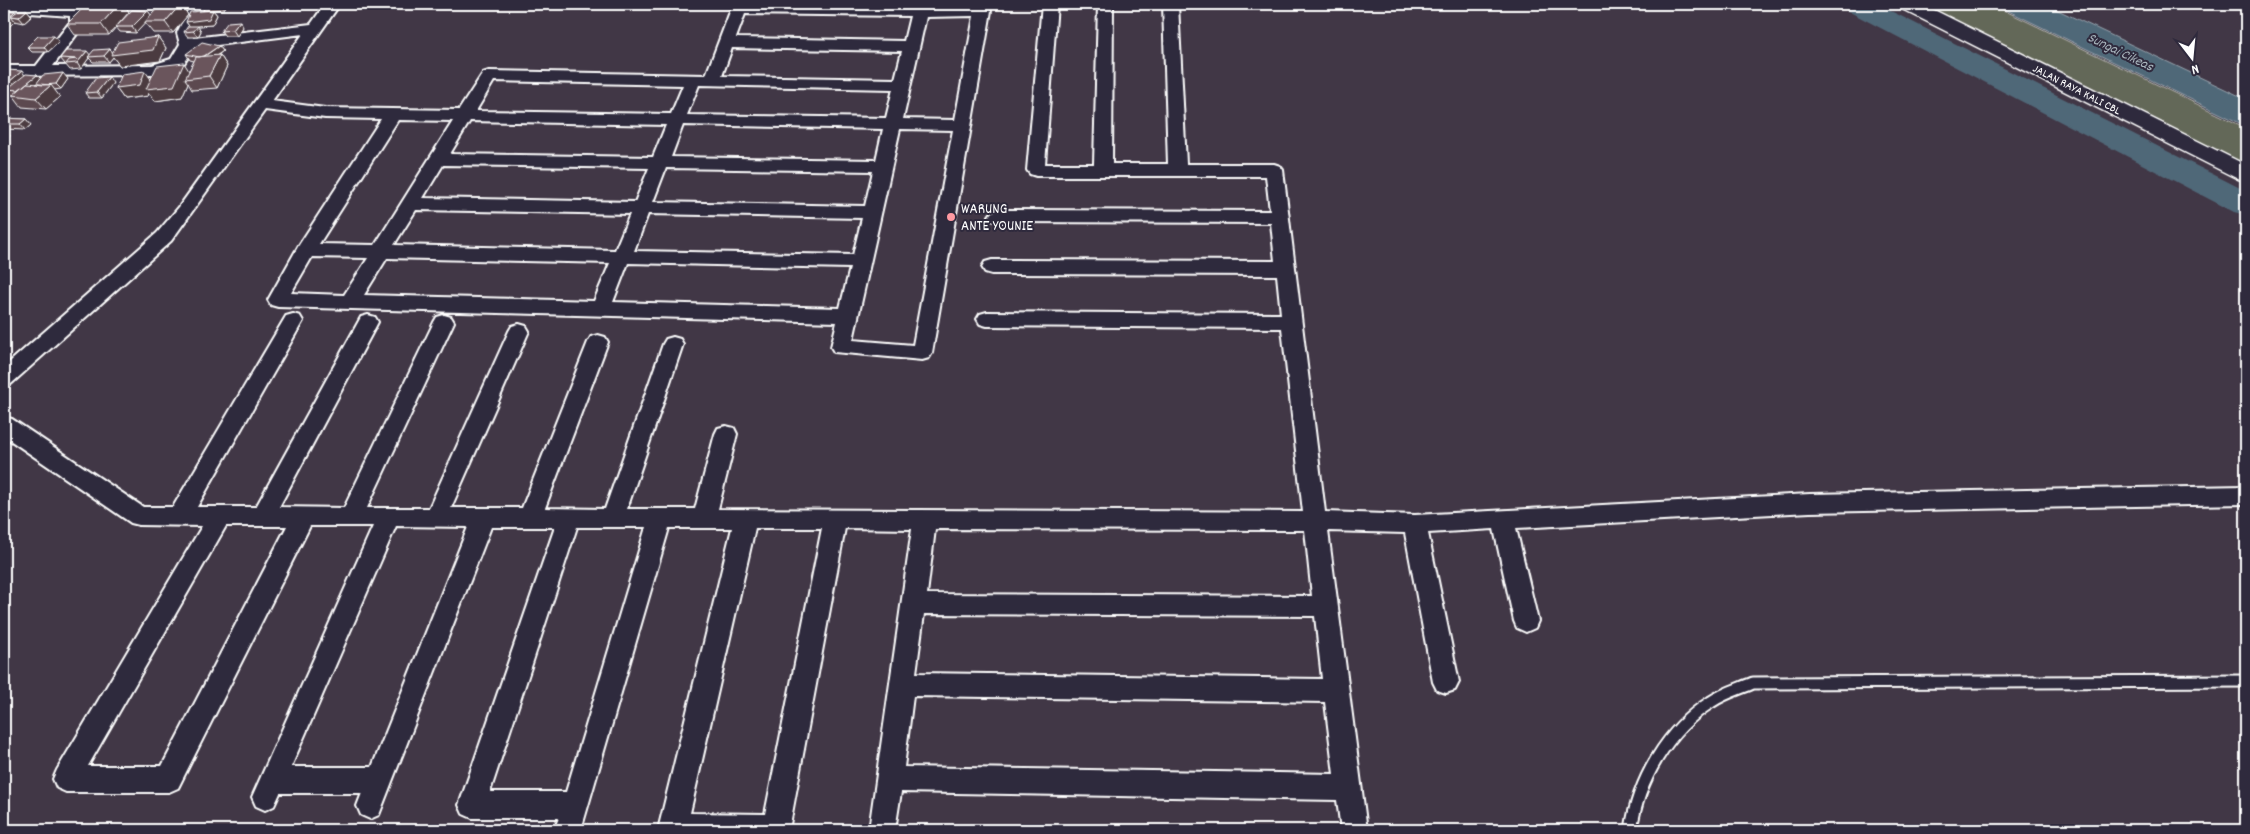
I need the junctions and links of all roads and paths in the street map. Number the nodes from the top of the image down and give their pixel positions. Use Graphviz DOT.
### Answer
graph roads {
  1 [pos="198,4"];
  2 [pos="333,4"];
  3 [pos="1049,4"];
  4 [pos="1106,4"];
  5 [pos="1171,4"];
  6 [pos="1907,4"];
  7 [pos="4,6"];
  8 [pos="78,7"];
  9 [pos="919,12"];
  10 [pos="301,30"];
  11 [pos="726,43"];
  12 [pos="188,44"];
  13 [pos="912,46"];
  14 [pos="4,71"];
  15 [pos="40,72"];
  16 [pos="693,80"];
  17 [pos="712,80"];
  18 [pos="903,84"];
  19 [pos="262,105"];
  20 [pos="392,115"];
  21 [pos="464,116"];
  22 [pos="677,120"];
  23 [pos="893,124"];
  24 [pos="962,125"];
  25 [pos="438,159"];
  26 [pos="659,163"];
  27 [pos="883,166"];
  28 [pos="1103,170"];
  29 [pos="1177,170"];
  30 [pos="2246,174"];
  31 [pos="410,204"];
  32 [pos="640,208"];
  33 [pos="872,212"];
  34 [pos="998,216"];
  35 [pos="1279,217"];
  36 [pos="306,250"];
  37 [pos="381,252"];
  38 [pos="620,256"];
  39 [pos="861,262"];
  40 [pos="992,267"];
  41 [pos="1285,268"];
  42 [pos="350,302"];
  43 [pos="601,308"];
  44 [pos="849,314"];
  45 [pos="987,319"];
  46 [pos="1291,320"];
  47 [pos="293,321"];
  48 [pos="368,322"];
  49 [pos="444,322"];
  50 [pos="520,331"];
  51 [pos="598,342"];
  52 [pos="673,344"];
  53 [pos="4,379"];
  54 [pos="4,425"];
  55 [pos="726,434"];
  56 [pos="2246,495"];
  57 [pos="180,516"];
  58 [pos="220,516"];
  59 [pos="262,517"];
  60 [pos="304,517"];
  61 [pos="351,517"];
  62 [pos="389,517"];
  63 [pos="436,517"];
  64 [pos="483,518"];
  65 [pos="530,518"];
  66 [pos="569,518"];
  67 [pos="613,518"];
  68 [pos="660,518"];
  69 [pos="704,518"];
  70 [pos="746,519"];
  71 [pos="835,519"];
  72 [pos="925,520"];
  73 [pos="1503,520"];
  74 [pos="1314,521"];
  75 [pos="1415,524"];
  76 [pos="913,604"];
  77 [pos="1326,606"];
  78 [pos="1526,620"];
  79 [pos="2246,681"];
  80 [pos="1446,682"];
  81 [pos="902,684"];
  82 [pos="1337,691"];
  83 [pos="889,779"];
  84 [pos="380,780"];
  85 [pos="1349,787"];
  86 [pos="370,806"];
  87 [pos="776,829"];
  88 [pos="882,830"];
  89 [pos="1354,830"];
  90 [pos="1631,830"];
  1 -- 12 [label="street"];
  2 -- 10 [label="street"];
  3 -- 28 [label="street"];
  4 -- 28 [label="street"];
  5 -- 29 [label="street"];
  6 -- 30 [label="main road, JALAN RAYA KALI CBL"];
  7 -- 8 [label="street"];
  8 -- 15 [label="street"];
  9 -- 11 [label="street"];
  9 -- 13 [label="street"];
  9 -- 24 [label="street"];
  10 -- 12 [label="street"];
  10 -- 19 [label="street"];
  11 -- 13 [label="street"];
  11 -- 17 [label="street"];
  12 -- 15 [label="street"];
  13 -- 18 [label="street"];
  14 -- 15 [label="street"];
  16 -- 17 [label="street"];
  16 -- 21 [label="street"];
  16 -- 22 [label="street"];
  17 -- 18 [label="street"];
  18 -- 23 [label="street"];
  19 -- 20 [label="street"];
  19 -- 53 [label="street"];
  20 -- 21 [label="street"];
  20 -- 36 [label="street"];
  21 -- 22 [label="street"];
  21 -- 25 [label="street"];
  22 -- 23 [label="street"];
  22 -- 26 [label="street"];
  23 -- 24 [label="street"];
  23 -- 27 [label="street"];
  24 -- 44 [label="street"];
  25 -- 26 [label="street"];
  25 -- 31 [label="street"];
  26 -- 27 [label="street"];
  26 -- 32 [label="street"];
  27 -- 33 [label="street"];
  28 -- 29 [label="street"];
  29 -- 35 [label="street"];
  31 -- 32 [label="street"];
  31 -- 37 [label="street"];
  32 -- 33 [label="street"];
  32 -- 38 [label="street"];
  33 -- 39 [label="street"];
  34 -- 35 [label="street"];
  35 -- 41 [label="street"];
  36 -- 37 [label="street"];
  36 -- 42 [label="street"];
  37 -- 38 [label="street"];
  37 -- 42 [label="street"];
  38 -- 39 [label="street"];
  38 -- 43 [label="street"];
  39 -- 44 [label="street"];
  40 -- 41 [label="street"];
  41 -- 46 [label="street"];
  42 -- 43 [label="street"];
  43 -- 44 [label="street"];
  45 -- 46 [label="street"];
  46 -- 74 [label="street"];
  47 -- 57 [label="street"];
  48 -- 59 [label="street"];
  49 -- 61 [label="street"];
  50 -- 63 [label="street"];
  51 -- 65 [label="street"];
  52 -- 67 [label="street"];
  54 -- 57 [label="street"];
  55 -- 69 [label="street"];
  56 -- 73 [label="street"];
  57 -- 58 [label="street"];
  58 -- 59 [label="street"];
  58 -- 60 [label="street"];
  59 -- 60 [label="street"];
  60 -- 61 [label="street"];
  61 -- 62 [label="street"];
  62 -- 63 [label="street"];
  62 -- 84 [label="street"];
  63 -- 64 [label="street"];
  64 -- 65 [label="street"];
  64 -- 84 [label="street"];
  65 -- 66 [label="street"];
  66 -- 67 [label="street"];
  66 -- 68 [label="street"];
  67 -- 68 [label="street"];
  68 -- 69 [label="street"];
  69 -- 70 [label="street"];
  70 -- 71 [label="street"];
  70 -- 87 [label="street"];
  71 -- 72 [label="street"];
  71 -- 87 [label="street"];
  72 -- 74 [label="street"];
  72 -- 76 [label="street"];
  73 -- 75 [label="street"];
  73 -- 78 [label="street"];
  74 -- 75 [label="street"];
  74 -- 77 [label="street"];
  75 -- 80 [label="street"];
  76 -- 77 [label="street"];
  76 -- 81 [label="street"];
  77 -- 82 [label="street"];
  79 -- 90 [label="lane"];
  81 -- 82 [label="street"];
  81 -- 83 [label="street"];
  82 -- 85 [label="street"];
  83 -- 85 [label="street"];
  83 -- 88 [label="street"];
  84 -- 86 [label="street"];
  85 -- 89 [label="street"];
}
